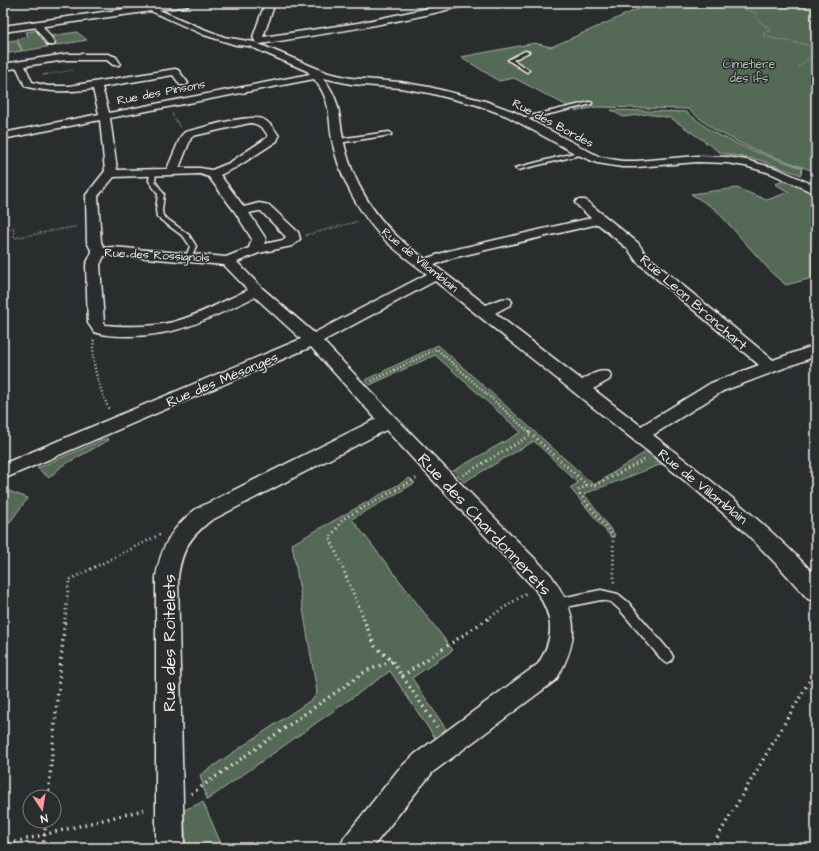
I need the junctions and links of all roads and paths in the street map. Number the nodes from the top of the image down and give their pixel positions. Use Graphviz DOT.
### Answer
graph roads {
  1 [pos="137,3"];
  2 [pos="187,3"];
  3 [pos="270,3"];
  4 [pos="463,3"];
  5 [pos="731,3"];
  6 [pos="150,8"];
  7 [pos="37,24"];
  8 [pos="3,29"];
  9 [pos="256,42"];
  10 [pos="51,43"];
  11 [pos="816,51"];
  12 [pos="527,52"];
  13 [pos="116,63"];
  14 [pos="20,65"];
  15 [pos="3,67"];
  16 [pos="798,67"];
  17 [pos="78,70"];
  18 [pos="527,71"];
  19 [pos="318,76"];
  20 [pos="26,78"];
  21 [pos="3,81"];
  22 [pos="183,83"];
  23 [pos="371,83"];
  24 [pos="97,86"];
  25 [pos="336,91"];
  26 [pos="590,103"];
  27 [pos="166,105"];
  28 [pos="105,116"];
  29 [pos="520,119"];
  30 [pos="389,134"];
  31 [pos="186,135"];
  32 [pos="3,136"];
  33 [pos="338,141"];
  34 [pos="582,153"];
  35 [pos="518,168"];
  36 [pos="172,171"];
  37 [pos="153,172"];
  38 [pos="110,174"];
  39 [pos="213,174"];
  40 [pos="816,190"];
  41 [pos="581,203"];
  42 [pos="241,211"];
  43 [pos="366,219"];
  44 [pos="600,220"];
  45 [pos="80,226"];
  46 [pos="6,229"];
  47 [pos="293,237"];
  48 [pos="255,250"];
  49 [pos="99,252"];
  50 [pos="189,257"];
  51 [pos="228,261"];
  52 [pos="424,264"];
  53 [pos="437,274"];
  54 [pos="258,290"];
  55 [pos="505,302"];
  56 [pos="484,312"];
  57 [pos="100,329"];
  58 [pos="313,340"];
  59 [pos="816,350"];
  60 [pos="770,367"];
  61 [pos="603,376"];
  62 [pos="358,387"];
  63 [pos="581,388"];
  64 [pos="388,421"];
  65 [pos="114,424"];
  66 [pos="531,435"];
  67 [pos="640,435"];
  68 [pos="648,458"];
  69 [pos="3,472"];
  70 [pos="442,475"];
  71 [pos="587,485"];
  72 [pos="166,536"];
  73 [pos="543,582"];
  74 [pos="816,592"];
  75 [pos="614,598"];
  76 [pos="556,604"];
  77 [pos="667,657"];
  78 [pos="392,661"];
  79 [pos="816,670"];
  80 [pos="402,676"];
  81 [pos="449,744"];
  82 [pos="49,789"];
  83 [pos="187,796"];
  84 [pos="151,808"];
  85 [pos="45,829"];
  86 [pos="44,834"];
  87 [pos="3,845"];
  88 [pos="43,848"];
  89 [pos="170,848"];
  90 [pos="354,848"];
  91 [pos="711,848"];
  1 -- 6 [label="street, Rue des Bordes"];
  2 -- 6 [label="street"];
  3 -- 9 [label="street"];
  4 -- 9 [label="street"];
  5 -- 11 [label="path"];
  6 -- 7 [label="street"];
  6 -- 9 [label="street, Rue des Bordes"];
  7 -- 8 [label="street"];
  7 -- 10 [label="street"];
  9 -- 19 [label="street, Rue des Bordes"];
  11 -- 16 [label="path"];
  12 -- 18 [label="lane"];
  13 -- 14 [label="street"];
  14 -- 15 [label="street"];
  14 -- 20 [label="street"];
  17 -- 20 [label="path"];
  19 -- 23 [label="street, Rue des Bordes"];
  19 -- 25 [label="street, Rue de Villamblain"];
  19 -- 27 [label="street, Rue des Pinsons"];
  20 -- 21 [label="path"];
  20 -- 24 [label="street"];
  22 -- 24 [label="street"];
  23 -- 25 [label="street, Rue des Bordes"];
  23 -- 29 [label="street, Rue des Bordes"];
  24 -- 28 [label="street"];
  25 -- 33 [label="street, Rue de Villamblain"];
  26 -- 29 [label="lane"];
  27 -- 28 [label="street, Rue des Pinsons"];
  27 -- 31 [label="path"];
  28 -- 32 [label="street, Rue des Pinsons"];
  28 -- 38 [label="street"];
  29 -- 34 [label="street, Rue des Bordes"];
  30 -- 33 [label="lane"];
  31 -- 36 [label="street"];
  31 -- 39 [label="street"];
  33 -- 52 [label="street, Rue de Villamblain"];
  34 -- 35 [label="lane"];
  34 -- 40 [label="street, Rue des Bordes"];
  36 -- 37 [label="street"];
  36 -- 39 [label="street"];
  37 -- 38 [label="street"];
  37 -- 50 [label="lane"];
  38 -- 49 [label="street, Rue des Rossignols"];
  39 -- 42 [label="street"];
  41 -- 44 [label="street, Rue Leon Bronchart"];
  42 -- 47 [label="street"];
  42 -- 48 [label="street"];
  43 -- 47 [label="path"];
  44 -- 52 [label="street"];
  44 -- 60 [label="street, Rue Leon Bronchart"];
  45 -- 46 [label="path"];
  47 -- 48 [label="street"];
  48 -- 51 [label="street"];
  49 -- 50 [label="street, Rue des Rossignols"];
  49 -- 57 [label="street"];
  50 -- 51 [label="street, Rue des Rossignols"];
  51 -- 54 [label="street, Rue des Rossignols"];
  52 -- 53 [label="street, Rue de Villamblain"];
  53 -- 56 [label="street, Rue de Villamblain"];
  53 -- 58 [label="street, Rue des Mésanges"];
  54 -- 57 [label="street"];
  54 -- 58 [label="street, Rue des Rossignols"];
  55 -- 56 [label="street"];
  56 -- 63 [label="street, Rue de Villamblain"];
  57 -- 65 [label="path"];
  58 -- 62 [label="street, Rue des Chardonnerets"];
  58 -- 65 [label="street, Rue des Mésanges"];
  59 -- 60 [label="street"];
  60 -- 67 [label="street"];
  61 -- 63 [label="street"];
  62 -- 64 [label="street, Rue des Chardonnerets"];
  62 -- 66 [label="path"];
  63 -- 67 [label="street, Rue de Villamblain"];
  64 -- 70 [label="street, Rue des Chardonnerets"];
  64 -- 89 [label="street, Rue des Roitelets"];
  65 -- 69 [label="street, Rue des Mésanges"];
  66 -- 70 [label="path"];
  66 -- 71 [label="path"];
  67 -- 74 [label="street, Rue de Villamblain"];
  68 -- 71 [label="path"];
  70 -- 73 [label="street, Rue des Chardonnerets"];
  70 -- 78 [label="path"];
  71 -- 75 [label="path"];
  72 -- 82 [label="path"];
  73 -- 76 [label="street, Rue des Chardonnerets"];
  73 -- 80 [label="path"];
  75 -- 76 [label="lane"];
  75 -- 77 [label="lane"];
  76 -- 81 [label="street, Rue des Chardonnerets"];
  78 -- 80 [label="path"];
  78 -- 83 [label="path"];
  79 -- 91 [label="path"];
  80 -- 81 [label="path"];
  81 -- 90 [label="street, Rue des Chardonnerets"];
  84 -- 86 [label="path"];
  85 -- 86 [label="path"];
  86 -- 87 [label="path"];
  86 -- 88 [label="path"];
}
